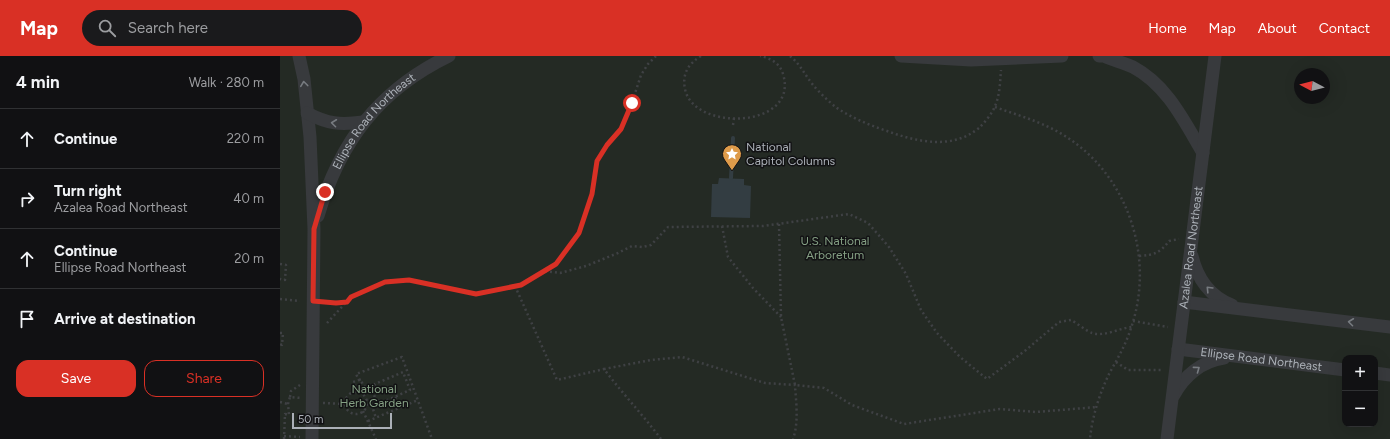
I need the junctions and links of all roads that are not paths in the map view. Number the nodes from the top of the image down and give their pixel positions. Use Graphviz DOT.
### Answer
graph roads {
  1 [pos="300,56"];
  2 [pos="449,56"];
  3 [pos="901,56"];
  4 [pos="1062,56"];
  5 [pos="1100,56"];
  6 [pos="1104,56"];
  7 [pos="1215,56"];
  8 [pos="307,113"];
  9 [pos="363,122"];
  10 [pos="1203,152"];
  11 [pos="314,229"];
  12 [pos="1191,245"];
  13 [pos="1184,302"];
  14 [pos="1241,309"];
  15 [pos="1390,327"];
  16 [pos="1178,349"];
  17 [pos="1233,356"];
  18 [pos="1342,370"];
  19 [pos="1378,374"];
  20 [pos="1390,375"];
  21 [pos="1172,398"];
  22 [pos="309,438"];
  23 [pos="1167,439"];
  8 -- 1 [label="street, one-way"];
  2 -- 9 [label="street, Ellipse Road Northeast"];
  3 -- 4 [label="street"];
  5 -- 6 [label="street"];
  6 -- 10 [label="street"];
  7 -- 10 [label="street, Azalea Road Northeast"];
  9 -- 8 [label="street, one-way"];
  8 -- 11 [label="street"];
  9 -- 11 [label="street, Ellipse Road Northeast"];
  10 -- 12 [label="street, Azalea Road Northeast"];
  11 -- 22 [label="street"];
  12 -- 13 [label="street, Azalea Road Northeast"];
  14 -- 12 [label="street, one-way"];
  13 -- 14 [label="street"];
  13 -- 16 [label="street, Azalea Road Northeast"];
  15 -- 14 [label="street, one-way"];
  16 -- 17 [label="street, Ellipse Road Northeast"];
  16 -- 21 [label="street, Azalea Road Northeast"];
  17 -- 18 [label="street, Ellipse Road Northeast"];
  21 -- 17 [label="street, one-way"];
  19 -- 20 [label="street"];
  21 -- 23 [label="street, Azalea Road Northeast"];
}
